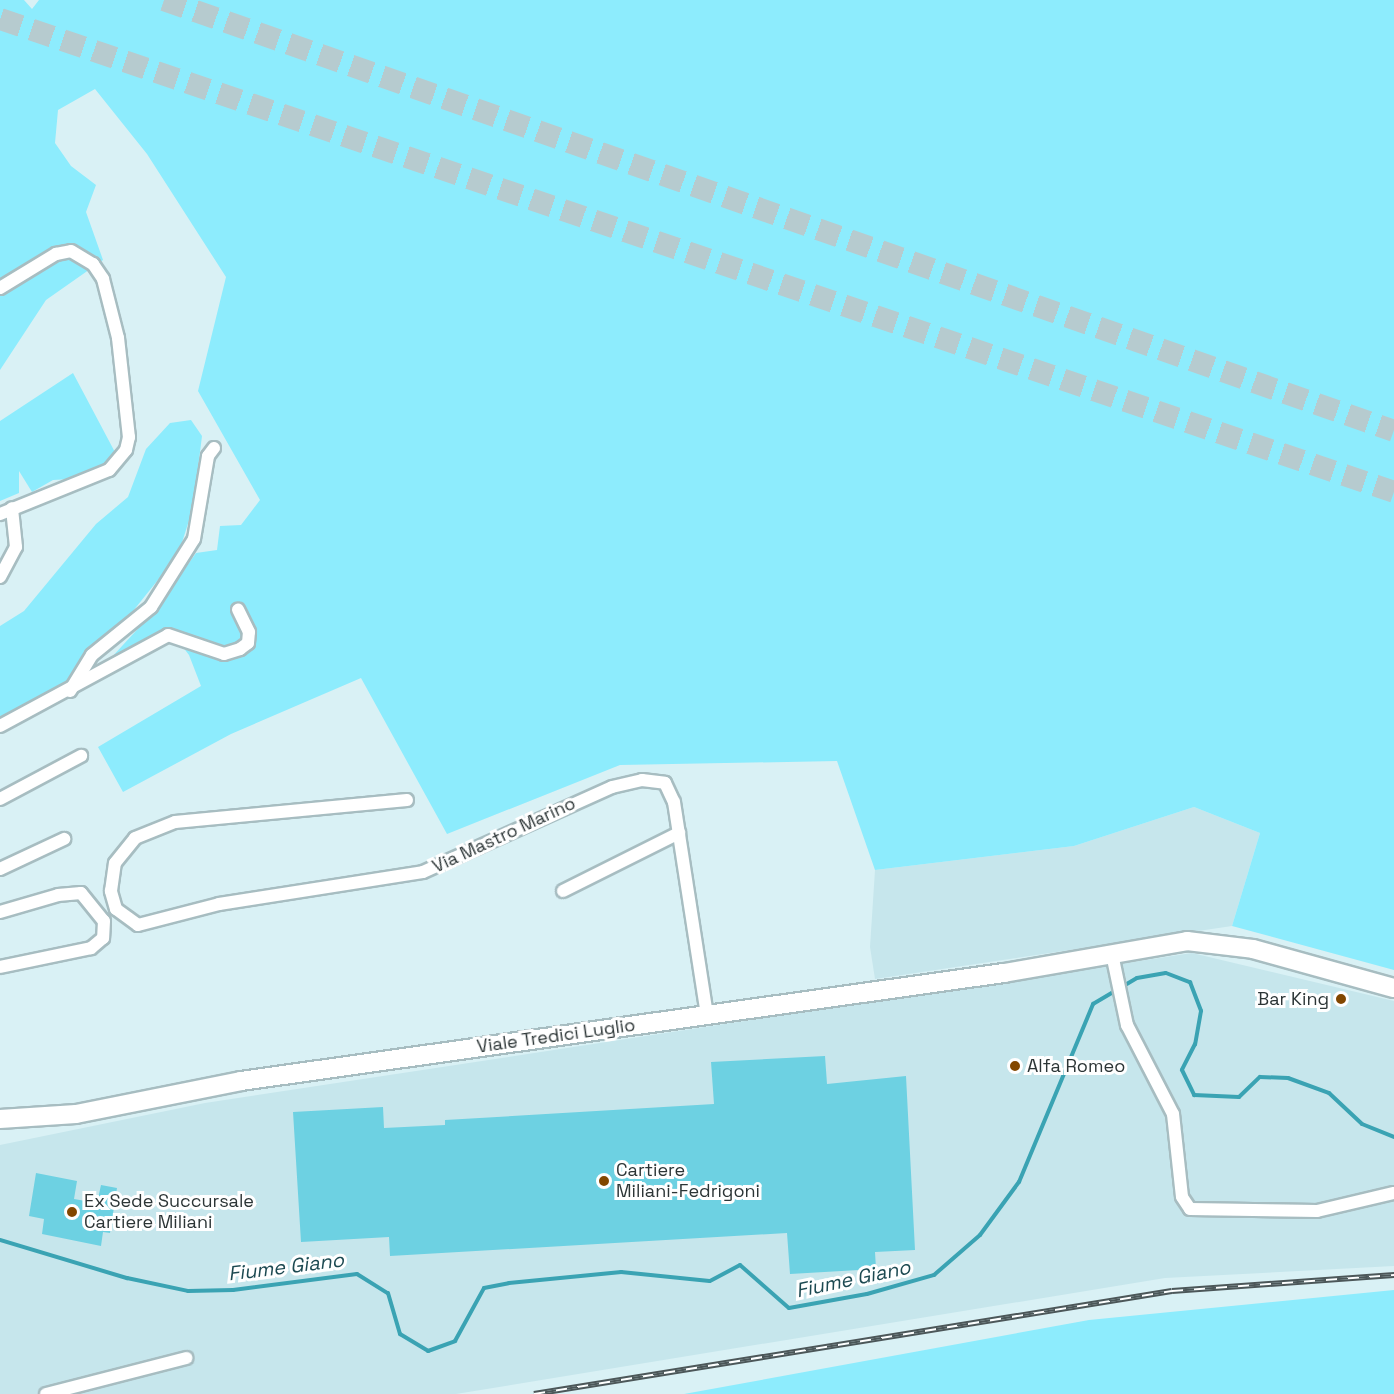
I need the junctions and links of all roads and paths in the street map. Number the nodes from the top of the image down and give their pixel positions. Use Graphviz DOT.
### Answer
graph roads {
  1 [pos="0,288"];
  2 [pos="214,448"];
  3 [pos="12,508"];
  4 [pos="0,514"];
  5 [pos="0,577"];
  6 [pos="238,609"];
  7 [pos="69,692"];
  8 [pos="0,726"];
  9 [pos="81,756"];
  10 [pos="0,799"];
  11 [pos="407,800"];
  12 [pos="679,833"];
  13 [pos="64,838"];
  14 [pos="0,869"];
  15 [pos="562,891"];
  16 [pos="116,909"];
  17 [pos="0,912"];
  18 [pos="104,921"];
  19 [pos="1112,954"];
  20 [pos="0,967"];
  21 [pos="1394,988"];
  22 [pos="707,1014"];
  23 [pos="0,1119"];
  24 [pos="1394,1193"];
  25 [pos="186,1358"];
  26 [pos="46,1394"];
  1 -- 3 [label="street"];
  2 -- 7 [label="street"];
  3 -- 4 [label="street"];
  3 -- 5 [label="street"];
  6 -- 7 [label="street"];
  7 -- 8 [label="street"];
  9 -- 10 [label="street"];
  11 -- 16 [label="street"];
  12 -- 15 [label="street"];
  12 -- 16 [label="street, Via Mastro Marino"];
  12 -- 22 [label="street, Via Mastro Marino"];
  13 -- 14 [label="street"];
  16 -- 18 [label="street"];
  17 -- 18 [label="street"];
  18 -- 20 [label="street"];
  19 -- 21 [label="main road, Viale Tredici Luglio"];
  19 -- 22 [label="main road, Viale Tredici Luglio"];
  19 -- 24 [label="street"];
  22 -- 23 [label="main road, Viale Tredici Luglio"];
  25 -- 26 [label="street"];
}
